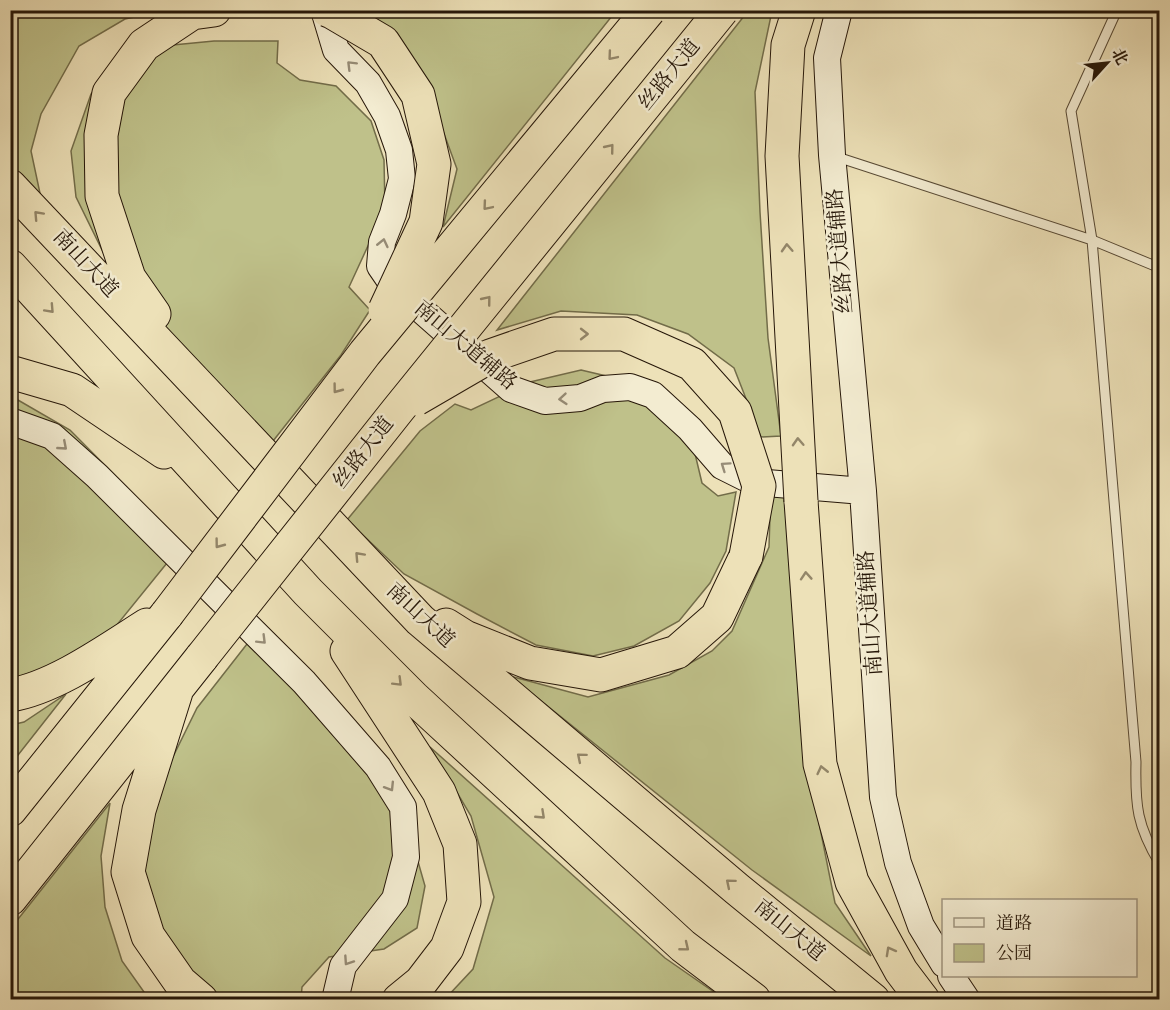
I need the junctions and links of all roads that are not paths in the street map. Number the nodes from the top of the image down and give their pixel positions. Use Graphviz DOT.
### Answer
graph roads {
  1 [pos="325,10"];
  2 [pos="649,10"];
  3 [pos="722,10"];
  4 [pos="799,10"];
  5 [pos="839,10"];
  6 [pos="1117,10"];
  7 [pos="203,12"];
  8 [pos="832,155"];
  9 [pos="10,186"];
  10 [pos="1092,240"];
  11 [pos="10,266"];
  12 [pos="1160,267"];
  13 [pos="365,353"];
  14 [pos="10,372"];
  15 [pos="397,411"];
  16 [pos="229,417"];
  17 [pos="10,421"];
  18 [pos="209,482"];
  19 [pos="863,491"];
  20 [pos="308,592"];
  21 [pos="393,592"];
  22 [pos="167,614"];
  23 [pos="176,692"];
  24 [pos="10,695"];
  25 [pos="10,810"];
  26 [pos="1160,864"];
  27 [pos="10,899"];
  28 [pos="942,961"];
  29 [pos="952,977"];
  30 [pos="201,999"];
  31 [pos="335,999"];
  32 [pos="399,999"];
  33 [pos="754,999"];
  34 [pos="873,999"];
  35 [pos="923,999"];
  36 [pos="967,999"];
  1 -- 13 [label="highway, bridge"];
  19 -- 1 [label="main road, 南山大道辅路, one-way"];
  2 -- 13 [label="highway, one-way, bridge"];
  15 -- 3 [label="highway, 丝路大道, one-way, bridge"];
  35 -- 4 [label="highway, one-way, bridge"];
  5 -- 8 [label="main road, 丝路大道辅路"];
  6 -- 10 [label="lane"];
  7 -- 16 [label="highway"];
  8 -- 10 [label="lane"];
  8 -- 19 [label="main road, 丝路大道辅路"];
  16 -- 9 [label="highway, 南山大道, one-way"];
  10 -- 12 [label="lane"];
  10 -- 26 [label="lane"];
  11 -- 18 [label="highway, one-way"];
  13 -- 22 [label="highway, one-way, bridge"];
  14 -- 18 [label="highway"];
  15 -- 21 [label="highway, one-way, bridge"];
  15 -- 23 [label="highway, 丝路大道, bridge"];
  21 -- 16 [label="highway, 南山大道, one-way"];
  17 -- 31 [label="main road, one-way"];
  18 -- 20 [label="highway"];
  19 -- 28 [label="main road, 南山大道辅路"];
  20 -- 32 [label="highway"];
  20 -- 33 [label="highway, one-way"];
  34 -- 21 [label="highway, 南山大道, one-way"];
  22 -- 24 [label="highway"];
  22 -- 25 [label="highway"];
  23 -- 27 [label="highway, 丝路大道"];
  23 -- 30 [label="highway"];
  29 -- 36 [label="main road"];
}
